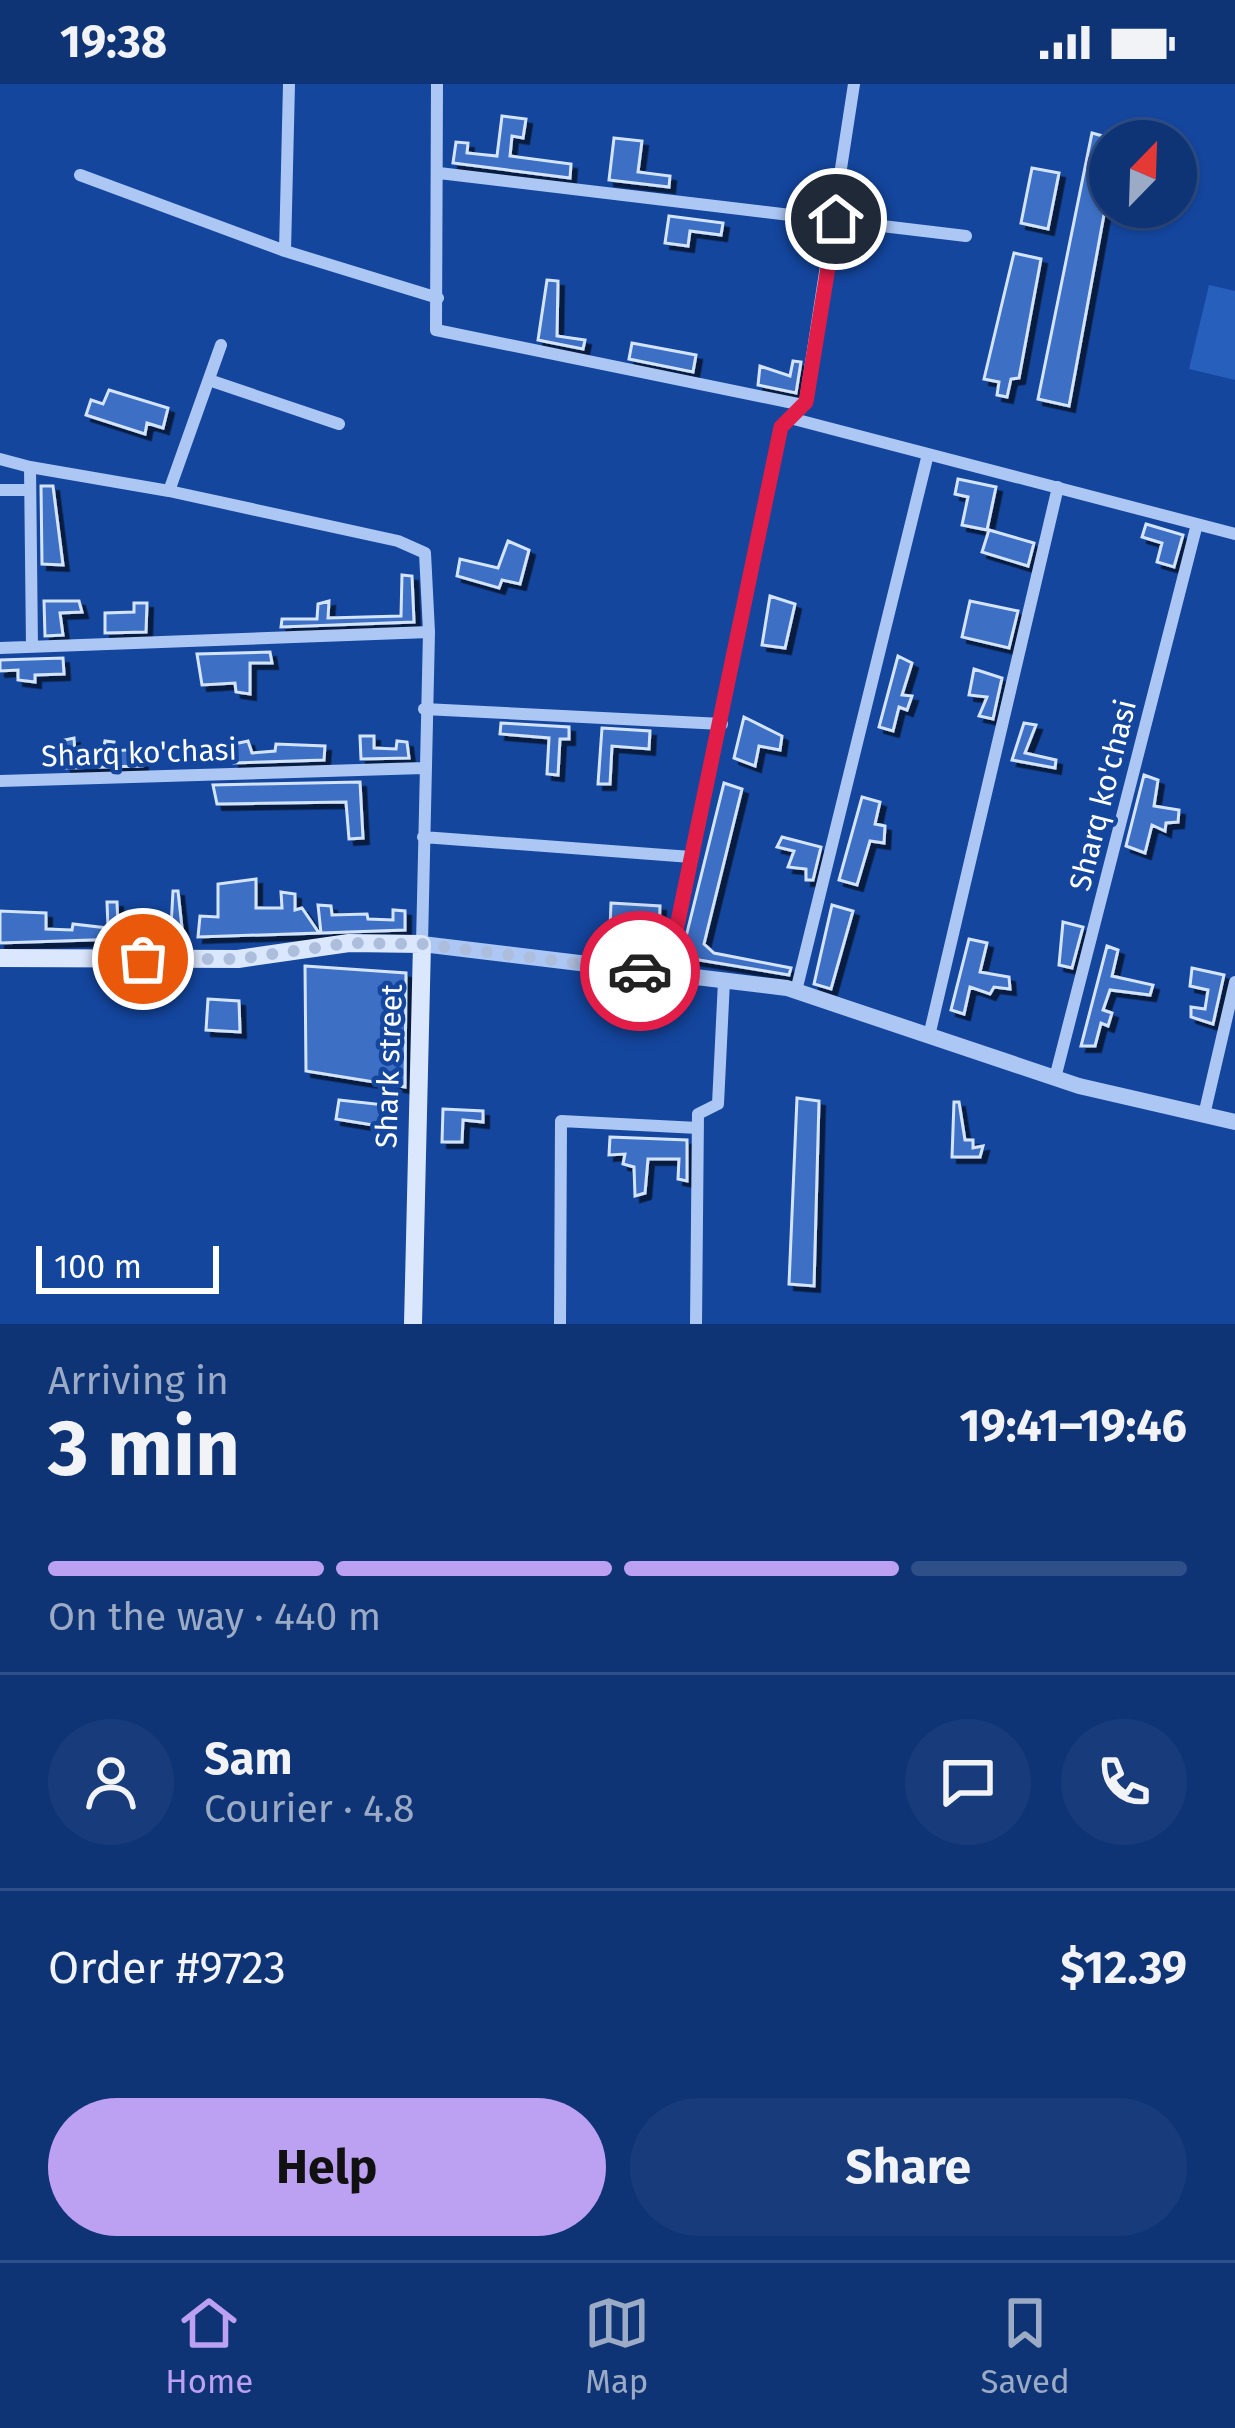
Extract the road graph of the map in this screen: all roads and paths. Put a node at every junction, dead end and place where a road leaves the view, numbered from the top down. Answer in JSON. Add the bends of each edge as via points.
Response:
{"nodes":[{"id":1,"x":289,"y":84,"type":"edge"},
{"id":2,"x":437,"y":84,"type":"edge"},
{"id":3,"x":854,"y":84,"type":"edge"},
{"id":4,"x":439,"y":173,"type":"junction"},
{"id":5,"x":80,"y":176,"type":"dead end"},
{"id":6,"x":836,"y":219,"type":"junction"},
{"id":7,"x":966,"y":236,"type":"dead end"},
{"id":8,"x":285,"y":251,"type":"junction"},
{"id":9,"x":438,"y":298,"type":"junction"},
{"id":10,"x":221,"y":345,"type":"dead end"},
{"id":11,"x":209,"y":380,"type":"junction"},
{"id":12,"x":803,"y":405,"type":"junction"},
{"id":13,"x":790,"y":418,"type":"junction"},
{"id":14,"x":339,"y":424,"type":"dead end"},
{"id":15,"x":928,"y":454,"type":"junction"},
{"id":16,"x":0,"y":459,"type":"edge"},
{"id":17,"x":30,"y":467,"type":"junction"},
{"id":18,"x":1058,"y":487,"type":"junction"},
{"id":19,"x":0,"y":490,"type":"edge"},
{"id":20,"x":30,"y":490,"type":"junction"},
{"id":21,"x":169,"y":491,"type":"junction"},
{"id":22,"x":1197,"y":524,"type":"junction"},
{"id":23,"x":1235,"y":534,"type":"edge"},
{"id":24,"x":429,"y":632,"type":"junction"},
{"id":25,"x":32,"y":647,"type":"junction"},
{"id":26,"x":0,"y":648,"type":"edge"},
{"id":27,"x":424,"y":709,"type":"junction"},
{"id":28,"x":722,"y":724,"type":"junction"},
{"id":29,"x":423,"y":768,"type":"junction"},
{"id":30,"x":0,"y":781,"type":"edge"},
{"id":31,"x":423,"y":837,"type":"junction"},
{"id":32,"x":691,"y":856,"type":"junction"},
{"id":33,"x":422,"y":944,"type":"junction"},
{"id":34,"x":0,"y":958,"type":"edge"},
{"id":35,"x":667,"y":974,"type":"junction"},
{"id":36,"x":724,"y":981,"type":"junction"},
{"id":37,"x":1235,"y":982,"type":"edge"},
{"id":38,"x":796,"y":991,"type":"junction"},
{"id":39,"x":929,"y":1036,"type":"junction"},
{"id":40,"x":1055,"y":1078,"type":"junction"},
{"id":41,"x":1204,"y":1114,"type":"junction"},
{"id":42,"x":1235,"y":1122,"type":"edge"},
{"id":43,"x":698,"y":1128,"type":"junction"},
{"id":44,"x":413,"y":1324,"type":"edge"},
{"id":45,"x":560,"y":1324,"type":"edge"},
{"id":46,"x":697,"y":1324,"type":"edge"}],
"edges":[{"from":1,"to":8,"type":"street"},
{"from":2,"to":4,"type":"street"},
{"from":3,"to":6,"type":"street"},
{"from":4,"to":6,"type":"street"},
{"from":4,"to":9,"type":"street"},
{"from":5,"to":8,"type":"street"},
{"from":6,"to":7,"type":"street"},
{"from":6,"to":12,"type":"street"},
{"from":8,"to":9,"type":"street"},
{"from":9,"to":12,"type":"street","via":[[436,330],[459,338]]},
{"from":10,"to":11,"type":"street"},
{"from":11,"to":14,"type":"street"},
{"from":11,"to":21,"type":"street"},
{"from":12,"to":13,"type":"street"},
{"from":13,"to":15,"type":"street"},
{"from":13,"to":28,"type":"street","via":[[781,427]]},
{"from":15,"to":18,"type":"street"},
{"from":15,"to":38,"type":"street"},
{"from":16,"to":17,"type":"street"},
{"from":17,"to":20,"type":"street"},
{"from":17,"to":21,"type":"street"},
{"from":18,"to":22,"type":"street"},
{"from":18,"to":39,"type":"street"},
{"from":19,"to":20,"type":"street"},
{"from":20,"to":25,"type":"street"},
{"from":21,"to":24,"type":"street","via":[[425,553]]},
{"from":22,"to":23,"type":"street"},
{"from":22,"to":40,"type":"street","name":"Sharq ko'chasi"},
{"from":24,"to":25,"type":"street"},
{"from":24,"to":27,"type":"street"},
{"from":25,"to":26,"type":"street"},
{"from":27,"to":28,"type":"street"},
{"from":27,"to":29,"type":"street"},
{"from":28,"to":32,"type":"street"},
{"from":29,"to":30,"type":"street","name":"Sharq ko'chasi"},
{"from":29,"to":31,"type":"street"},
{"from":31,"to":32,"type":"street"},
{"from":31,"to":33,"type":"street"},
{"from":32,"to":35,"type":"street"},
{"from":33,"to":34,"type":"main road","name":"Shark street","via":[[349,943],[238,959]]},
{"from":33,"to":35,"type":"street"},
{"from":33,"to":44,"type":"main road","name":"Shark street"},
{"from":35,"to":36,"type":"street"},
{"from":36,"to":38,"type":"street"},
{"from":36,"to":43,"type":"street","via":[[718,1105],[698,1114]]},
{"from":37,"to":41,"type":"street"},
{"from":38,"to":39,"type":"street"},
{"from":39,"to":40,"type":"street"},
{"from":40,"to":41,"type":"street"},
{"from":41,"to":42,"type":"street"},
{"from":43,"to":45,"type":"street","via":[[561,1121]]},
{"from":43,"to":46,"type":"street"}]}
